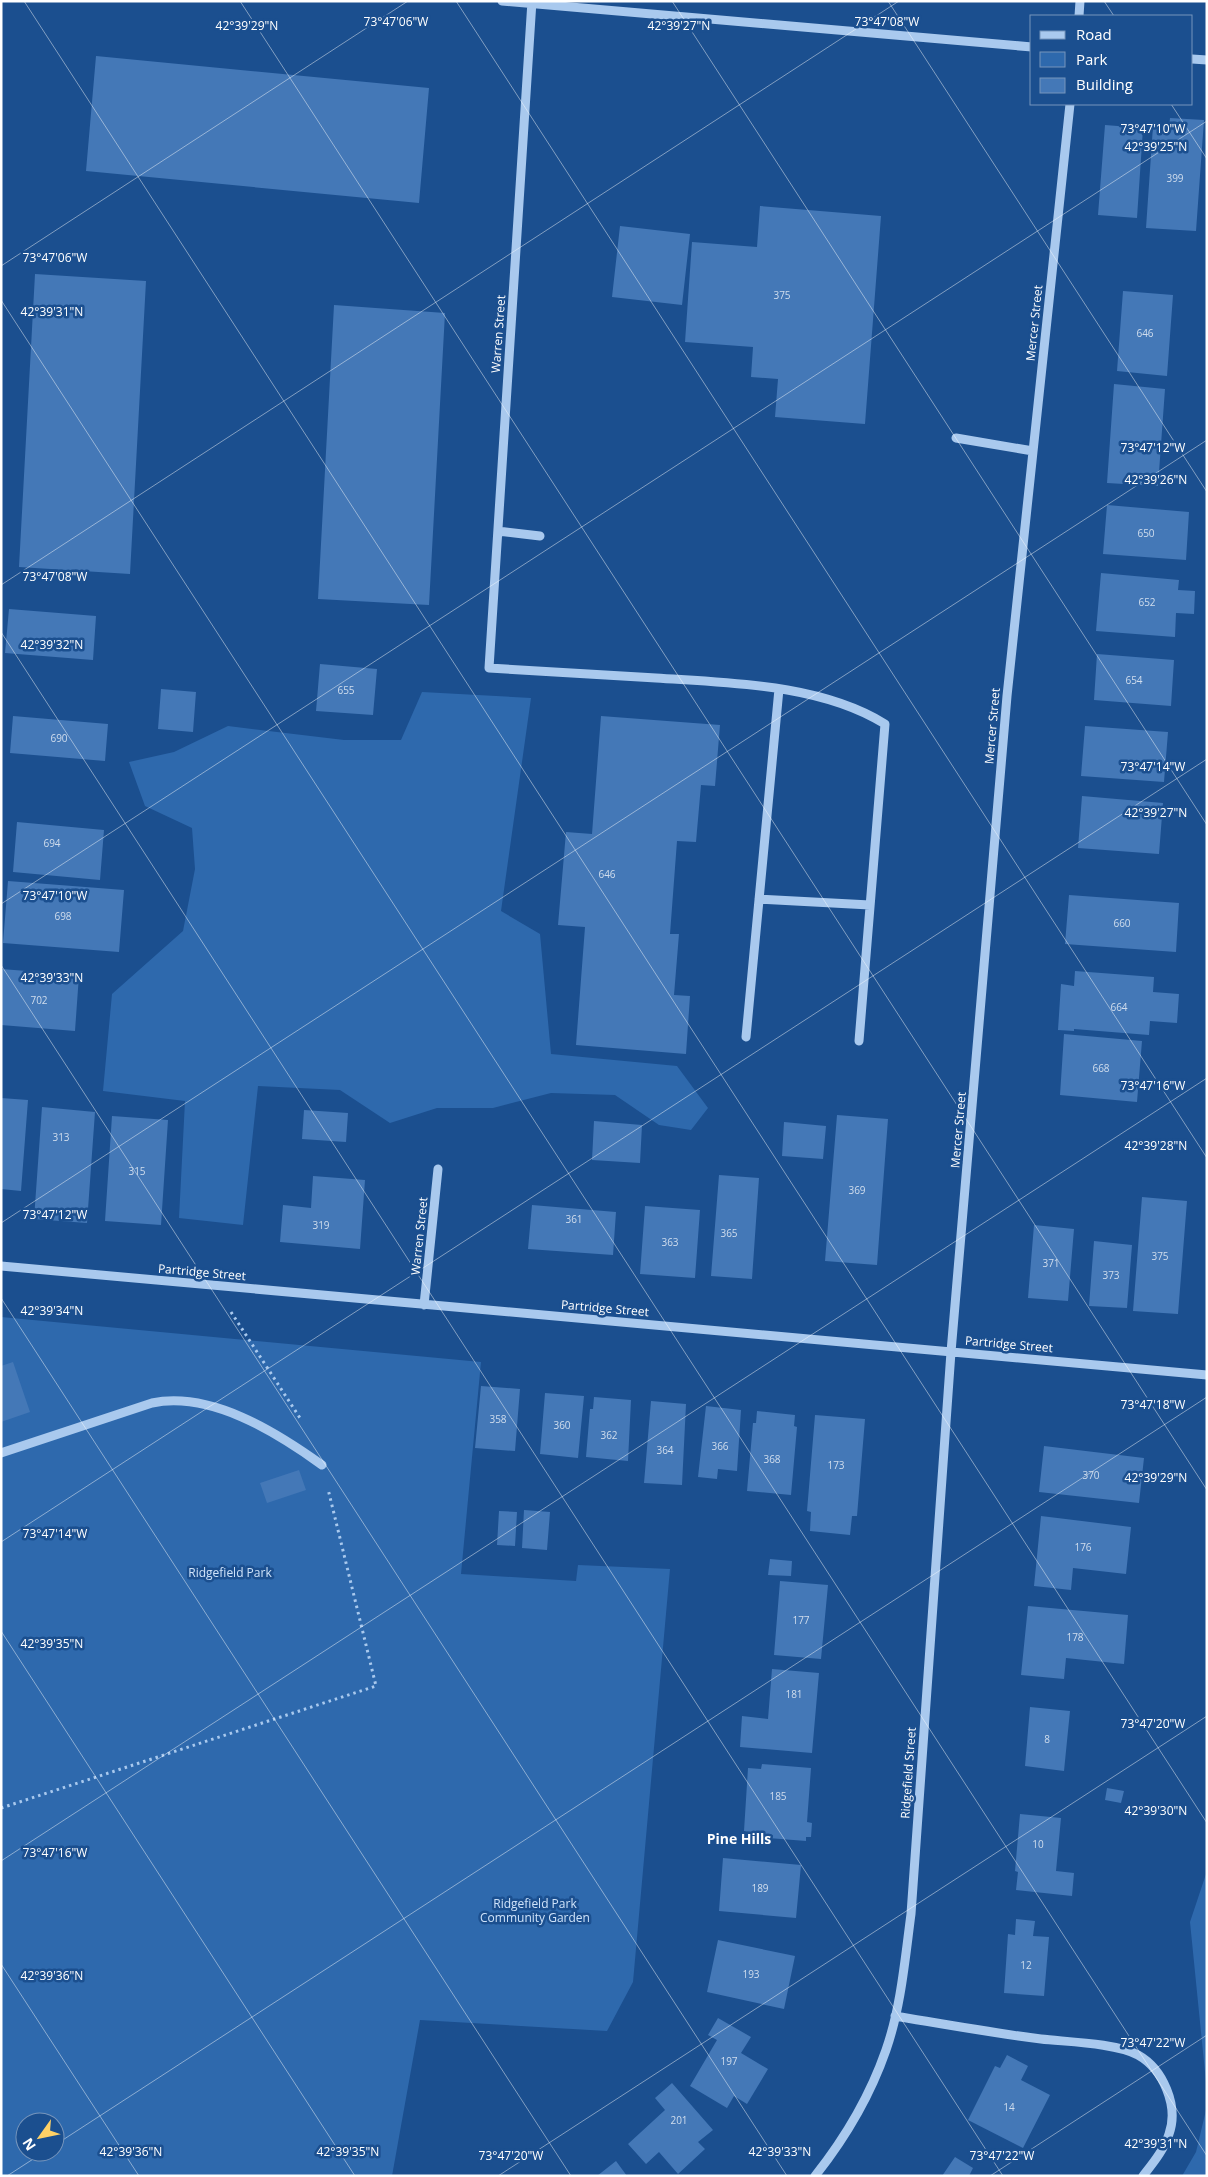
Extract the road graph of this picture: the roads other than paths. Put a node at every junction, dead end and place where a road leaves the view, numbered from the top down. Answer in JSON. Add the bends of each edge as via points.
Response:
{"nodes":[{"id":1,"x":502,"y":1,"type":"edge"},
{"id":2,"x":1080,"y":1,"type":"edge"},
{"id":3,"x":532,"y":3,"type":"edge"},
{"id":4,"x":1079,"y":15,"type":"edge"},
{"id":5,"x":1030,"y":47,"type":"edge"},
{"id":6,"x":1193,"y":59,"type":"edge"},
{"id":7,"x":1207,"y":60,"type":"edge"},
{"id":8,"x":1070,"y":105,"type":"edge"},
{"id":9,"x":956,"y":438,"type":"dead end"},
{"id":10,"x":1033,"y":451,"type":"junction"},
{"id":11,"x":498,"y":531,"type":"junction"},
{"id":12,"x":540,"y":536,"type":"dead end"},
{"id":13,"x":780,"y":689,"type":"junction"},
{"id":14,"x":759,"y":899,"type":"junction"},
{"id":15,"x":870,"y":905,"type":"junction"},
{"id":16,"x":746,"y":1037,"type":"dead end"},
{"id":17,"x":859,"y":1041,"type":"dead end"},
{"id":18,"x":438,"y":1169,"type":"dead end"},
{"id":19,"x":1,"y":1266,"type":"edge"},
{"id":20,"x":424,"y":1304,"type":"junction"},
{"id":21,"x":951,"y":1352,"type":"junction"},
{"id":22,"x":1207,"y":1375,"type":"edge"},
{"id":23,"x":1,"y":1453,"type":"edge"},
{"id":24,"x":322,"y":1464,"type":"road end"},
{"id":25,"x":895,"y":2016,"type":"junction"},
{"id":26,"x":815,"y":2176,"type":"edge"},
{"id":27,"x":1143,"y":2176,"type":"edge"}],
"edges":[{"from":1,"to":3,"type":"street"},
{"from":2,"to":4,"type":"street"},
{"from":3,"to":5,"type":"street"},
{"from":3,"to":11,"type":"street","name":"Warren Street"},
{"from":6,"to":7,"type":"street"},
{"from":8,"to":10,"type":"street","name":"Mercer Street"},
{"from":9,"to":10,"type":"street"},
{"from":10,"to":21,"type":"street","name":"Mercer Street","via":[[1007,696]]},
{"from":11,"to":12,"type":"street"},
{"from":11,"to":13,"type":"street","name":"Warren Street","via":[[489,668],[757,684]]},
{"from":13,"to":14,"type":"street"},
{"from":13,"to":15,"type":"street","via":[[864,711],[885,724]]},
{"from":14,"to":15,"type":"street"},
{"from":14,"to":16,"type":"street"},
{"from":15,"to":17,"type":"street"},
{"from":18,"to":20,"type":"street","name":"Warren Street"},
{"from":19,"to":20,"type":"street","name":"Partridge Street"},
{"from":20,"to":21,"type":"street","name":"Partridge Street"},
{"from":21,"to":22,"type":"street","name":"Partridge Street"},
{"from":21,"to":25,"type":"street","name":"Ridgefield Street","via":[[911,1914]]},
{"from":23,"to":24,"type":"street","via":[[173,1399],[220,1410],[266,1427]]},
{"from":25,"to":26,"type":"street","name":"Ridgefield Street","via":[[886,2048],[856,2118]]},
{"from":25,"to":27,"type":"street","via":[[1137,2054],[1151,2065],[1164,2084],[1172,2121],[1163,2149]]}]}
